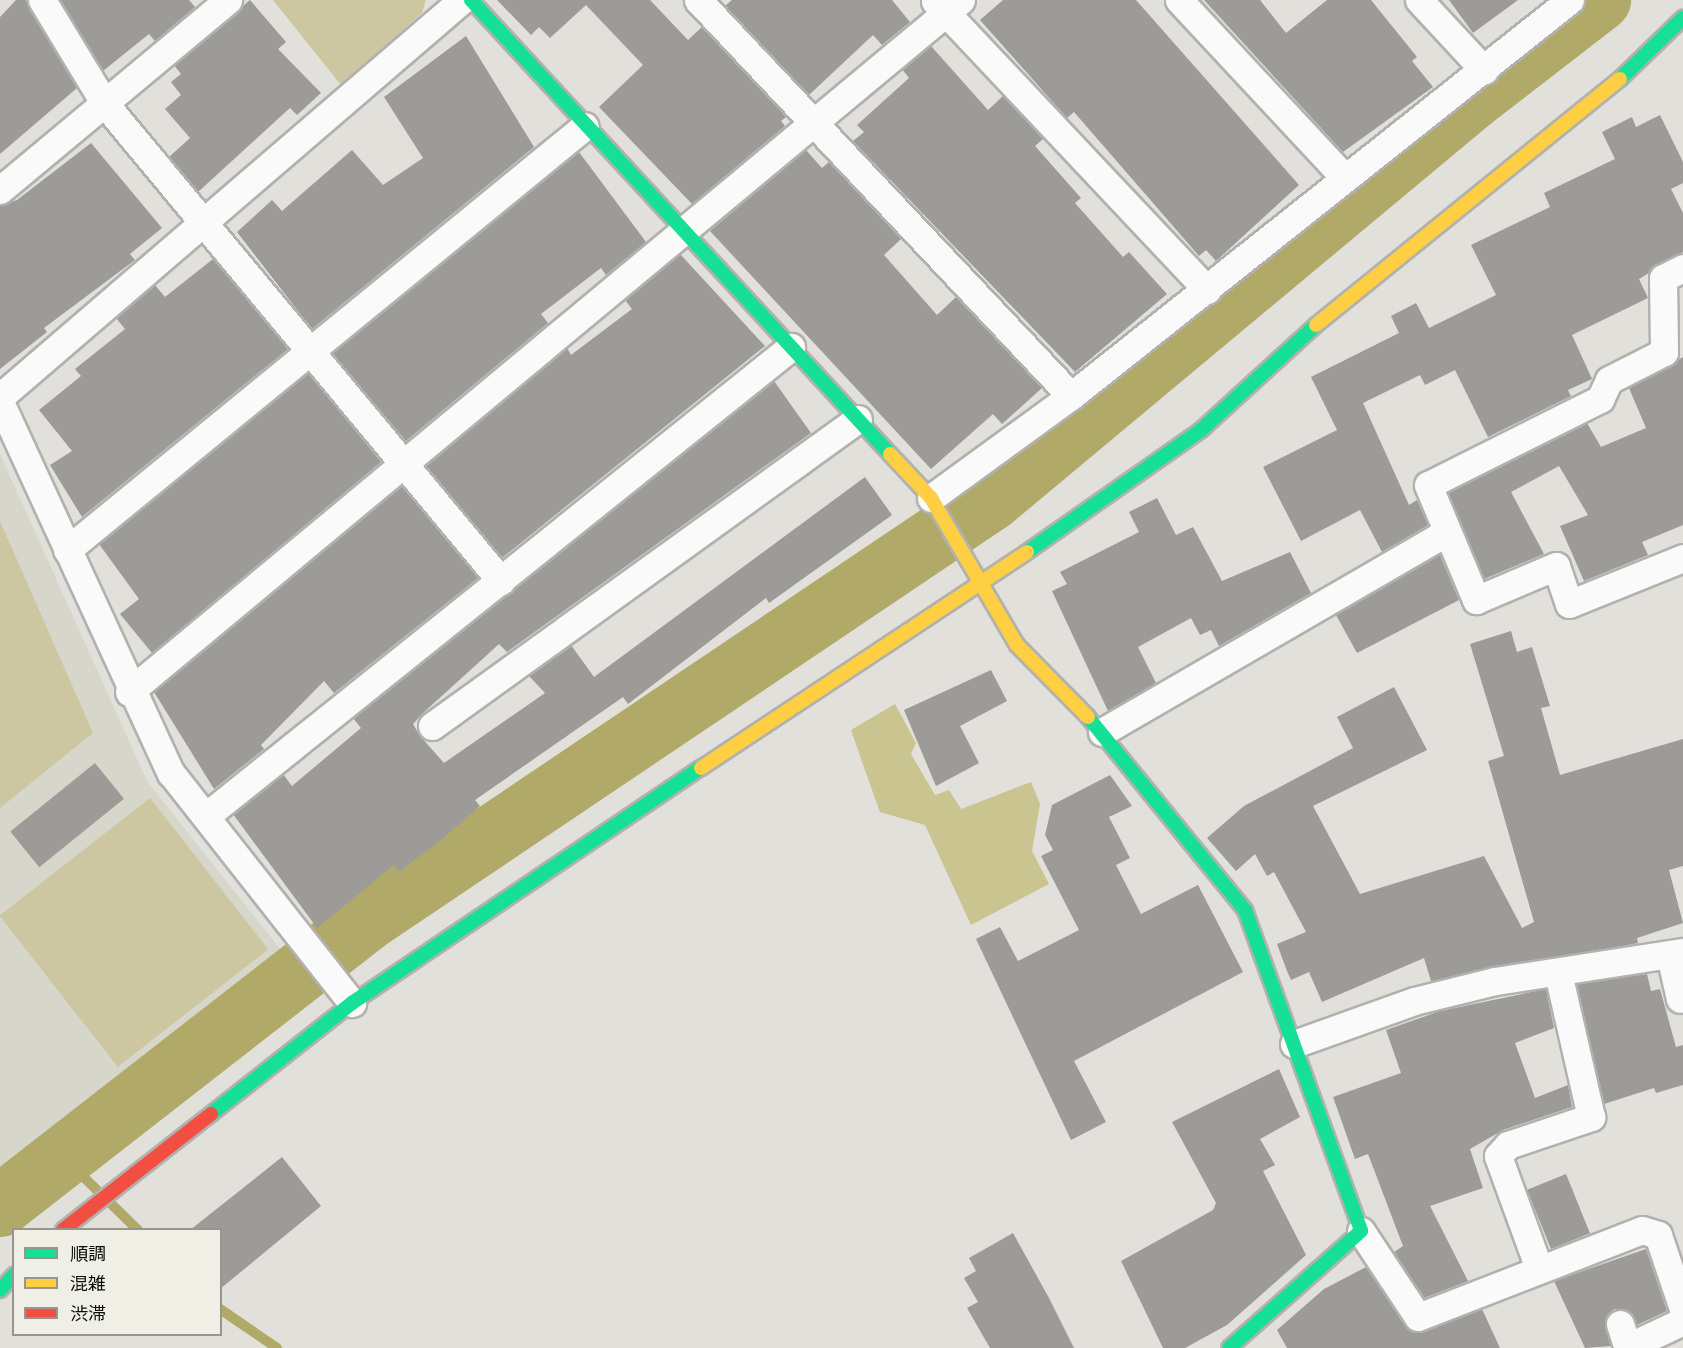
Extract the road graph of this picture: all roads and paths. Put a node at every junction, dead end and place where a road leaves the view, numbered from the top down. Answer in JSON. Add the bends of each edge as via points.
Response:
{"nodes":[{"id":1,"x":42,"y":0,"type":"edge"},
{"id":2,"x":228,"y":0,"type":"edge"},
{"id":3,"x":462,"y":0,"type":"edge"},
{"id":4,"x":471,"y":0,"type":"edge"},
{"id":5,"x":698,"y":0,"type":"edge"},
{"id":6,"x":1179,"y":0,"type":"edge"},
{"id":7,"x":1419,"y":0,"type":"edge"},
{"id":8,"x":1570,"y":0,"type":"edge"},
{"id":9,"x":947,"y":4,"type":"edge"},
{"id":10,"x":1683,"y":18,"type":"edge"},
{"id":11,"x":1484,"y":70,"type":"junction"},
{"id":12,"x":105,"y":104,"type":"junction"},
{"id":13,"x":813,"y":125,"type":"junction"},
{"id":14,"x":585,"y":126,"type":"junction"},
{"id":15,"x":1345,"y":178,"type":"junction"},
{"id":16,"x":0,"y":190,"type":"edge"},
{"id":17,"x":208,"y":222,"type":"junction"},
{"id":18,"x":683,"y":233,"type":"junction"},
{"id":19,"x":1683,"y":268,"type":"edge"},
{"id":20,"x":1207,"y":290,"type":"junction"},
{"id":21,"x":312,"y":347,"type":"junction"},
{"id":22,"x":791,"y":347,"type":"junction"},
{"id":23,"x":1071,"y":396,"type":"junction"},
{"id":24,"x":0,"y":397,"type":"edge"},
{"id":25,"x":0,"y":402,"type":"edge"},
{"id":26,"x":858,"y":419,"type":"junction"},
{"id":27,"x":406,"y":463,"type":"junction"},
{"id":28,"x":931,"y":498,"type":"junction"},
{"id":29,"x":1444,"y":534,"type":"junction"},
{"id":30,"x":67,"y":550,"type":"junction"},
{"id":31,"x":1683,"y":558,"type":"edge"},
{"id":32,"x":501,"y":580,"type":"junction"},
{"id":33,"x":978,"y":580,"type":"junction"},
{"id":34,"x":129,"y":692,"type":"junction"},
{"id":35,"x":432,"y":726,"type":"dead end"},
{"id":36,"x":1102,"y":732,"type":"junction"},
{"id":37,"x":206,"y":816,"type":"junction"},
{"id":38,"x":1677,"y":953,"type":"edge"},
{"id":39,"x":1558,"y":973,"type":"junction"},
{"id":40,"x":345,"y":992,"type":"junction"},
{"id":41,"x":1680,"y":999,"type":"dead end"},
{"id":42,"x":1294,"y":1044,"type":"junction"},
{"id":43,"x":65,"y":1228,"type":"edge"},
{"id":44,"x":1361,"y":1231,"type":"junction"},
{"id":45,"x":1538,"y":1266,"type":"junction"},
{"id":46,"x":12,"y":1277,"type":"edge"},
{"id":47,"x":0,"y":1290,"type":"edge"},
{"id":48,"x":1683,"y":1310,"type":"edge"},
{"id":49,"x":1683,"y":1321,"type":"edge"},
{"id":50,"x":1625,"y":1340,"type":"edge"},
{"id":51,"x":1228,"y":1348,"type":"edge"}],
"edges":[{"from":1,"to":12,"type":"street"},
{"from":2,"to":12,"type":"street"},
{"from":3,"to":17,"type":"street"},
{"from":4,"to":14,"type":"street"},
{"from":5,"to":13,"type":"street"},
{"from":6,"to":15,"type":"street"},
{"from":7,"to":11,"type":"street"},
{"from":8,"to":11,"type":"street"},
{"from":9,"to":13,"type":"street"},
{"from":9,"to":20,"type":"street"},
{"from":10,"to":33,"type":"street","via":[[1598,100],[1345,298],[1201,430],[1069,527]]},
{"from":11,"to":15,"type":"street"},
{"from":12,"to":16,"type":"street"},
{"from":12,"to":17,"type":"street"},
{"from":13,"to":18,"type":"street"},
{"from":13,"to":23,"type":"street"},
{"from":14,"to":18,"type":"street"},
{"from":14,"to":21,"type":"street"},
{"from":15,"to":20,"type":"street"},
{"from":17,"to":21,"type":"street"},
{"from":17,"to":24,"type":"street"},
{"from":18,"to":22,"type":"street"},
{"from":18,"to":27,"type":"street"},
{"from":19,"to":29,"type":"street","via":[[1663,278],[1664,352],[1609,380],[1600,399],[1428,485]]},
{"from":20,"to":23,"type":"street"},
{"from":21,"to":27,"type":"street"},
{"from":21,"to":30,"type":"street"},
{"from":22,"to":26,"type":"street"},
{"from":22,"to":32,"type":"street"},
{"from":23,"to":28,"type":"street"},
{"from":25,"to":30,"type":"street"},
{"from":26,"to":28,"type":"street"},
{"from":26,"to":35,"type":"street"},
{"from":27,"to":32,"type":"street"},
{"from":27,"to":34,"type":"street"},
{"from":28,"to":33,"type":"street"},
{"from":29,"to":31,"type":"street","via":[[1476,600],[1556,566],[1569,604]]},
{"from":29,"to":36,"type":"street"},
{"from":30,"to":34,"type":"street"},
{"from":32,"to":37,"type":"street"},
{"from":33,"to":36,"type":"street","via":[[1017,645]]},
{"from":33,"to":40,"type":"street"},
{"from":34,"to":37,"type":"street","via":[[171,773]]},
{"from":36,"to":42,"type":"street","via":[[1158,810],[1245,910]]},
{"from":37,"to":40,"type":"street"},
{"from":38,"to":39,"type":"street"},
{"from":38,"to":41,"type":"street"},
{"from":39,"to":42,"type":"street","via":[[1414,1001]]},
{"from":39,"to":45,"type":"street","via":[[1591,1117],[1508,1145],[1498,1156]]},
{"from":40,"to":43,"type":"street"},
{"from":42,"to":44,"type":"street"},
{"from":44,"to":45,"type":"street","via":[[1418,1317]]},
{"from":44,"to":51,"type":"street"},
{"from":45,"to":48,"type":"street","via":[[1642,1230],[1658,1235]]},
{"from":46,"to":47,"type":"street"},
{"from":49,"to":50,"type":"street"}]}
